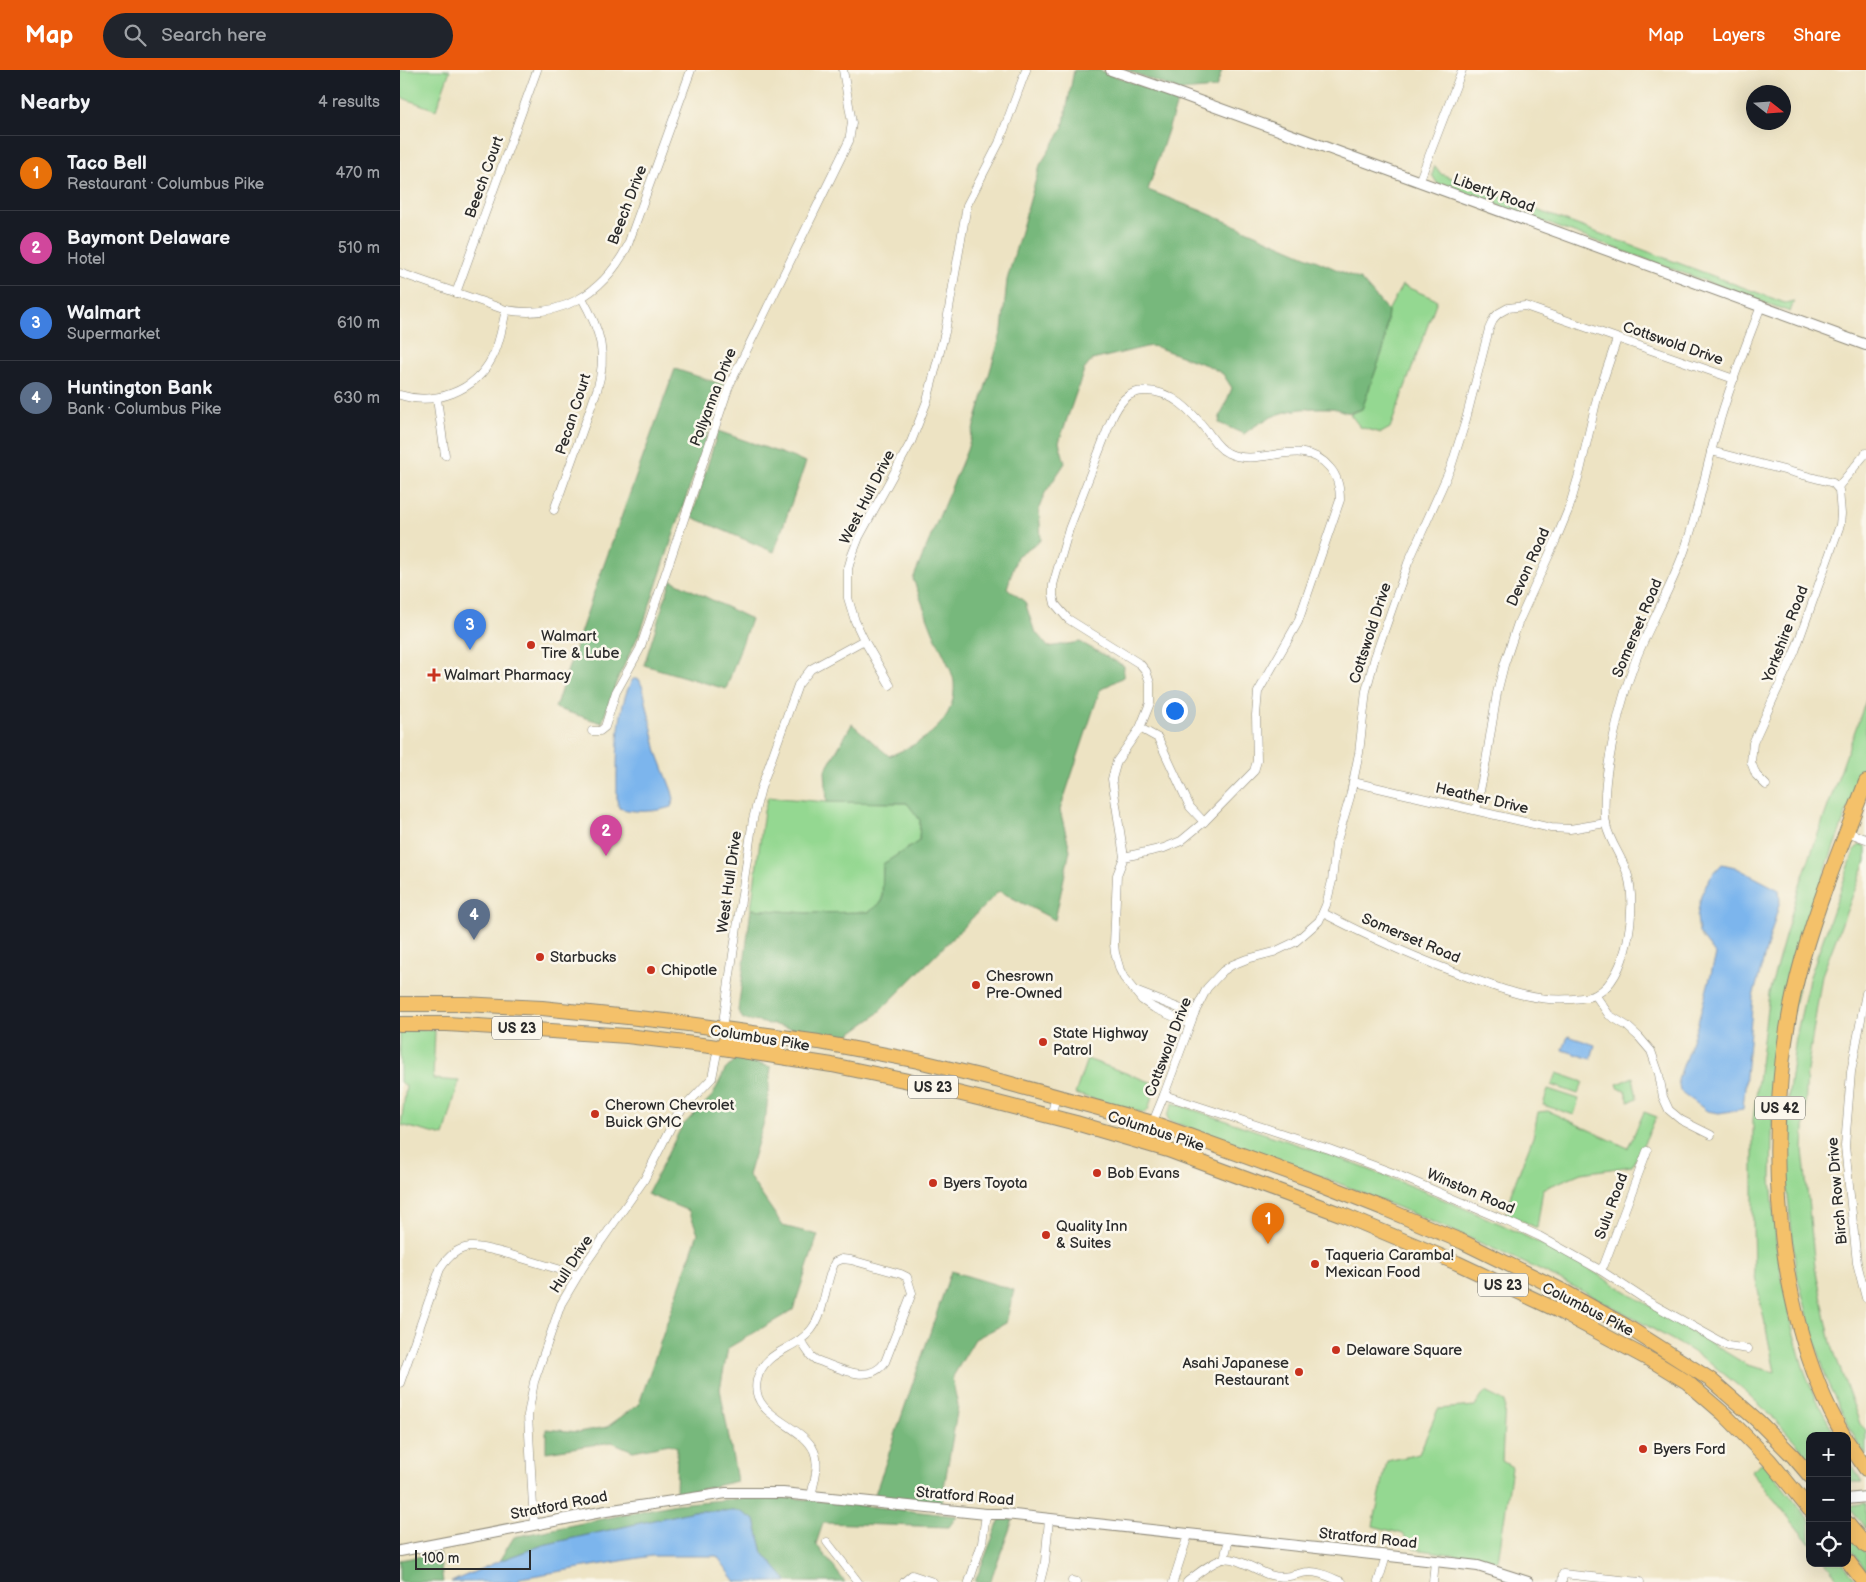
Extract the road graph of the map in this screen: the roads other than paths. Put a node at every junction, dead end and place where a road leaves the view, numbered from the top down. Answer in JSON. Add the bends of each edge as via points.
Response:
{"nodes":[{"id":1,"x":537,"y":70,"type":"edge"},
{"id":2,"x":691,"y":70,"type":"edge"},
{"id":3,"x":843,"y":70,"type":"edge"},
{"id":4,"x":1026,"y":70,"type":"edge"},
{"id":5,"x":1111,"y":70,"type":"edge"},
{"id":6,"x":1462,"y":70,"type":"edge"},
{"id":7,"x":1419,"y":182,"type":"junction"},
{"id":8,"x":400,"y":273,"type":"edge"},
{"id":9,"x":456,"y":293,"type":"junction"},
{"id":10,"x":582,"y":298,"type":"junction"},
{"id":11,"x":1760,"y":306,"type":"junction"},
{"id":12,"x":506,"y":310,"type":"junction"},
{"id":13,"x":1617,"y":339,"type":"junction"},
{"id":14,"x":1866,"y":345,"type":"edge"},
{"id":15,"x":1734,"y":378,"type":"junction"},
{"id":16,"x":400,"y":395,"type":"edge"},
{"id":17,"x":437,"y":399,"type":"junction"},
{"id":18,"x":1712,"y":451,"type":"junction"},
{"id":19,"x":1866,"y":453,"type":"edge"},
{"id":20,"x":445,"y":455,"type":"dead end"},
{"id":21,"x":1838,"y":487,"type":"junction"},
{"id":22,"x":554,"y":510,"type":"dead end"},
{"id":23,"x":864,"y":640,"type":"junction"},
{"id":24,"x":890,"y":685,"type":"dead end"},
{"id":25,"x":1140,"y":728,"type":"junction"},
{"id":26,"x":592,"y":731,"type":"dead end"},
{"id":27,"x":1353,"y":782,"type":"junction"},
{"id":28,"x":1866,"y":782,"type":"edge"},
{"id":29,"x":1766,"y":785,"type":"dead end"},
{"id":30,"x":1476,"y":810,"type":"junction"},
{"id":31,"x":1204,"y":822,"type":"junction"},
{"id":32,"x":1606,"y":823,"type":"junction"},
{"id":33,"x":1847,"y":832,"type":"junction"},
{"id":34,"x":1866,"y":839,"type":"edge"},
{"id":35,"x":1124,"y":857,"type":"junction"},
{"id":36,"x":1323,"y":913,"type":"junction"},
{"id":37,"x":1134,"y":990,"type":"junction"},
{"id":38,"x":1866,"y":993,"type":"edge"},
{"id":39,"x":1596,"y":996,"type":"junction"},
{"id":40,"x":400,"y":1004,"type":"edge"},
{"id":41,"x":1194,"y":1014,"type":"junction"},
{"id":42,"x":400,"y":1024,"type":"edge"},
{"id":43,"x":1190,"y":1024,"type":"junction"},
{"id":44,"x":722,"y":1029,"type":"junction"},
{"id":45,"x":609,"y":1034,"type":"junction"},
{"id":46,"x":819,"y":1042,"type":"junction"},
{"id":47,"x":718,"y":1048,"type":"junction"},
{"id":48,"x":1164,"y":1095,"type":"junction"},
{"id":49,"x":1056,"y":1096,"type":"junction"},
{"id":50,"x":1051,"y":1117,"type":"junction"},
{"id":51,"x":1153,"y":1123,"type":"junction"},
{"id":52,"x":1711,"y":1135,"type":"dead end"},
{"id":53,"x":1144,"y":1144,"type":"junction"},
{"id":54,"x":1647,"y":1151,"type":"dead end"},
{"id":55,"x":1600,"y":1270,"type":"junction"},
{"id":56,"x":578,"y":1275,"type":"junction"},
{"id":57,"x":1866,"y":1298,"type":"edge"},
{"id":58,"x":800,"y":1340,"type":"junction"},
{"id":59,"x":1748,"y":1349,"type":"dead end"},
{"id":60,"x":400,"y":1383,"type":"edge"},
{"id":61,"x":1842,"y":1432,"type":"edge"},
{"id":62,"x":1851,"y":1447,"type":"edge"},
{"id":63,"x":1866,"y":1469,"type":"edge"},
{"id":64,"x":1806,"y":1471,"type":"edge"},
{"id":65,"x":1788,"y":1483,"type":"junction"},
{"id":66,"x":1806,"y":1494,"type":"edge"},
{"id":67,"x":812,"y":1496,"type":"junction"},
{"id":68,"x":1866,"y":1496,"type":"edge"},
{"id":69,"x":1851,"y":1498,"type":"edge"},
{"id":70,"x":1806,"y":1505,"type":"edge"},
{"id":71,"x":986,"y":1514,"type":"junction"},
{"id":72,"x":1049,"y":1520,"type":"junction"},
{"id":73,"x":534,"y":1525,"type":"junction"},
{"id":74,"x":1851,"y":1528,"type":"edge"},
{"id":75,"x":1188,"y":1535,"type":"junction"},
{"id":76,"x":1229,"y":1539,"type":"junction"},
{"id":77,"x":827,"y":1542,"type":"dead end"},
{"id":78,"x":1866,"y":1546,"type":"edge"},
{"id":79,"x":400,"y":1551,"type":"edge"},
{"id":80,"x":1386,"y":1556,"type":"junction"},
{"id":81,"x":1224,"y":1559,"type":"junction"},
{"id":82,"x":1435,"y":1561,"type":"junction"},
{"id":83,"x":1851,"y":1565,"type":"edge"},
{"id":84,"x":858,"y":1582,"type":"edge"},
{"id":85,"x":904,"y":1582,"type":"edge"},
{"id":86,"x":934,"y":1582,"type":"edge"},
{"id":87,"x":969,"y":1582,"type":"edge"},
{"id":88,"x":1040,"y":1582,"type":"edge"},
{"id":89,"x":1072,"y":1582,"type":"edge"},
{"id":90,"x":1077,"y":1582,"type":"edge"},
{"id":91,"x":1173,"y":1582,"type":"edge"},
{"id":92,"x":1187,"y":1582,"type":"edge"},
{"id":93,"x":1342,"y":1582,"type":"edge"},
{"id":94,"x":1378,"y":1582,"type":"edge"},
{"id":95,"x":1433,"y":1582,"type":"edge"},
{"id":96,"x":1528,"y":1582,"type":"edge"},
{"id":97,"x":1562,"y":1582,"type":"edge"},
{"id":98,"x":1640,"y":1582,"type":"edge"},
{"id":99,"x":1864,"y":1582,"type":"edge"}],
"edges":[{"from":1,"to":9,"type":"street","name":"Beech Court"},
{"from":2,"to":10,"type":"street","name":"Beech Drive","via":[[627,247],[613,271]]},
{"from":3,"to":26,"type":"street","name":"Pollyanna Drive","via":[[852,123],[849,141],[734,373],[640,649],[616,692],[605,727]]},
{"from":4,"to":23,"type":"street","name":"West Hull Drive","via":[[999,143],[967,205],[944,332],[927,401],[911,442],[859,537],[848,569],[848,598]]},
{"from":5,"to":7,"type":"street","name":"Liberty Road"},
{"from":6,"to":7,"type":"street"},
{"from":7,"to":11,"type":"street","name":"Liberty Road"},
{"from":8,"to":9,"type":"street","name":"Beech Drive"},
{"from":9,"to":12,"type":"street","name":"Beech Drive"},
{"from":10,"to":12,"type":"street","name":"Beech Drive","via":[[557,309]]},
{"from":10,"to":22,"type":"street","name":"Pecan Court","via":[[598,330],[602,370]]},
{"from":11,"to":14,"type":"street","name":"Liberty Road"},
{"from":11,"to":15,"type":"street","name":"Somerset Road"},
{"from":12,"to":17,"type":"street","via":[[498,345],[487,367],[469,384]]},
{"from":13,"to":15,"type":"street","name":"Cottswold Drive"},
{"from":13,"to":27,"type":"street","name":"Cottswold Drive","via":[[1525,306],[1508,308],[1494,318],[1451,467],[1408,564],[1370,672]]},
{"from":13,"to":30,"type":"street","name":"Devon Road","via":[[1597,398],[1569,508],[1521,616],[1504,665]]},
{"from":15,"to":18,"type":"street","name":"Somerset Road"},
{"from":16,"to":17,"type":"street","via":[[418,400]]},
{"from":17,"to":20,"type":"street"},
{"from":18,"to":21,"type":"street","via":[[1826,480]]},
{"from":18,"to":32,"type":"street","name":"Somerset Road","via":[[1685,550],[1637,658],[1620,708],[1606,785]]},
{"from":19,"to":21,"type":"street"},
{"from":21,"to":29,"type":"street","name":"Yorkshire Road","via":[[1840,525],[1795,651],[1753,743],[1751,762],[1756,775]]},
{"from":23,"to":24,"type":"street"},
{"from":23,"to":44,"type":"street","name":"West Hull Drive","via":[[812,669],[798,685],[791,702],[752,819]]},
{"from":25,"to":31,"type":"street","via":[[1158,738],[1190,807]]},
{"from":25,"to":31,"type":"street","via":[[1151,696],[1146,671],[1068,619],[1055,604],[1053,585],[1069,529],[1112,418],[1120,402],[1142,390],[1173,398],[1183,405],[1228,453],[1246,457],[1300,452],[1315,455],[1326,463],[1338,480],[1340,500],[1302,611],[1258,692],[1256,766]]},
{"from":25,"to":35,"type":"street","via":[[1117,762],[1112,779]]},
{"from":27,"to":30,"type":"street","name":"Heather Drive"},
{"from":27,"to":36,"type":"street","name":"Cottswold Drive"},
{"from":28,"to":33,"type":"highway","number":"US 42"},
{"from":30,"to":32,"type":"street","name":"Heather Drive","via":[[1560,829]]},
{"from":31,"to":35,"type":"street","via":[[1172,844]]},
{"from":32,"to":39,"type":"street","name":"Somerset Road","via":[[1629,878],[1632,908],[1620,968]]},
{"from":33,"to":34,"type":"street"},
{"from":33,"to":61,"type":"highway","number":"US 42","via":[[1814,920],[1796,984],[1782,1064],[1778,1151],[1783,1233],[1798,1326],[1809,1362]]},
{"from":35,"to":37,"type":"street","via":[[1117,875],[1114,944],[1120,970]]},
{"from":36,"to":39,"type":"street","name":"Somerset Road","via":[[1405,954],[1520,995],[1551,1000]]},
{"from":36,"to":41,"type":"street","name":"Cottswold Drive","via":[[1319,921],[1295,942],[1223,971],[1207,988]]},
{"from":37,"to":41,"type":"street"},
{"from":37,"to":43,"type":"street","via":[[1147,1004]]},
{"from":38,"to":57,"type":"street","name":"Birch Row Drive","via":[[1851,1072],[1845,1146],[1857,1263]]},
{"from":39,"to":52,"type":"street","via":[[1609,1015],[1639,1036],[1651,1051],[1669,1110]]},
{"from":40,"to":44,"type":"highway","name":"Columbus Pike","number":"US 23","via":[[536,1008]]},
{"from":41,"to":43,"type":"street","name":"Cottswold Drive"},
{"from":42,"to":45,"type":"highway","name":"Columbus Pike","number":"US 23"},
{"from":43,"to":48,"type":"street","name":"Cottswold Drive"},
{"from":44,"to":45,"type":"highway","via":[[706,1036],[620,1029]]},
{"from":44,"to":46,"type":"highway","name":"Columbus Pike","number":"US 23"},
{"from":45,"to":47,"type":"highway","name":"Columbus Pike","number":"US 23"},
{"from":46,"to":47,"type":"highway","via":[[806,1048],[734,1041]]},
{"from":46,"to":49,"type":"highway","name":"Columbus Pike","number":"US 23","via":[[918,1061]]},
{"from":47,"to":50,"type":"highway","name":"Columbus Pike","number":"US 23","via":[[832,1065]]},
{"from":47,"to":56,"type":"street","name":"Hull Drive","via":[[712,1078],[677,1115],[644,1180]]},
{"from":48,"to":51,"type":"street","name":"Cottswold Drive"},
{"from":48,"to":55,"type":"street","name":"Winston Road","via":[[1393,1173],[1538,1236]]},
{"from":49,"to":50,"type":"street"},
{"from":49,"to":51,"type":"highway","name":"Columbus Pike","number":"US 23"},
{"from":50,"to":53,"type":"highway","name":"Columbus Pike","number":"US 23"},
{"from":51,"to":53,"type":"street","name":"Cottswold Drive"},
{"from":51,"to":64,"type":"highway","name":"Columbus Pike","number":"US 23","via":[[1383,1208],[1463,1242],[1565,1292],[1711,1380],[1758,1421]]},
{"from":53,"to":65,"type":"highway","name":"Columbus Pike","number":"US 23","via":[[1352,1219],[1457,1264],[1597,1331],[1687,1382],[1724,1414]]},
{"from":54,"to":55,"type":"street","name":"Sulu Road"},
{"from":55,"to":59,"type":"street","name":"Winston Road","via":[[1728,1346]]},
{"from":56,"to":60,"type":"street","via":[[480,1248],[470,1247],[454,1253],[437,1276]]},
{"from":56,"to":73,"type":"street","name":"Hull Drive","via":[[561,1304],[530,1398],[528,1426]]},
{"from":58,"to":58,"type":"street","via":[[816,1323],[835,1262],[851,1260],[907,1277],[912,1293],[880,1369],[863,1375],[816,1360]]},
{"from":58,"to":67,"type":"street","via":[[765,1363],[757,1390],[769,1413],[802,1436],[815,1451]]},
{"from":62,"to":63,"type":"highway"},
{"from":65,"to":66,"type":"highway"},
{"from":65,"to":70,"type":"highway","name":"Columbus Pike","number":"US 23"},
{"from":67,"to":71,"type":"street","name":"Stratford Road"},
{"from":67,"to":73,"type":"street","name":"Stratford Road","via":[[746,1492],[697,1496]]},
{"from":68,"to":69,"type":"street"},
{"from":71,"to":72,"type":"street","name":"Stratford Road"},
{"from":71,"to":87,"type":"street","via":[[982,1543]]},
{"from":72,"to":75,"type":"street","name":"Stratford Road"},
{"from":72,"to":88,"type":"street"},
{"from":73,"to":79,"type":"street","name":"Stratford Road"},
{"from":74,"to":78,"type":"highway"},
{"from":75,"to":76,"type":"street","name":"Stratford Road"},
{"from":75,"to":91,"type":"street"},
{"from":76,"to":80,"type":"street","name":"Stratford Road"},
{"from":76,"to":81,"type":"street"},
{"from":77,"to":84,"type":"street"},
{"from":80,"to":82,"type":"street","name":"Stratford Road"},
{"from":80,"to":94,"type":"street"},
{"from":81,"to":92,"type":"street"},
{"from":81,"to":93,"type":"street","via":[[1236,1560],[1279,1577],[1310,1572]]},
{"from":82,"to":95,"type":"street"},
{"from":82,"to":96,"type":"street","name":"Stratford Road","via":[[1478,1566]]},
{"from":83,"to":99,"type":"highway"},
{"from":85,"to":86,"type":"street","via":[[912,1575]]},
{"from":89,"to":90,"type":"street"},
{"from":97,"to":98,"type":"street","via":[[1563,1574]]}]}
